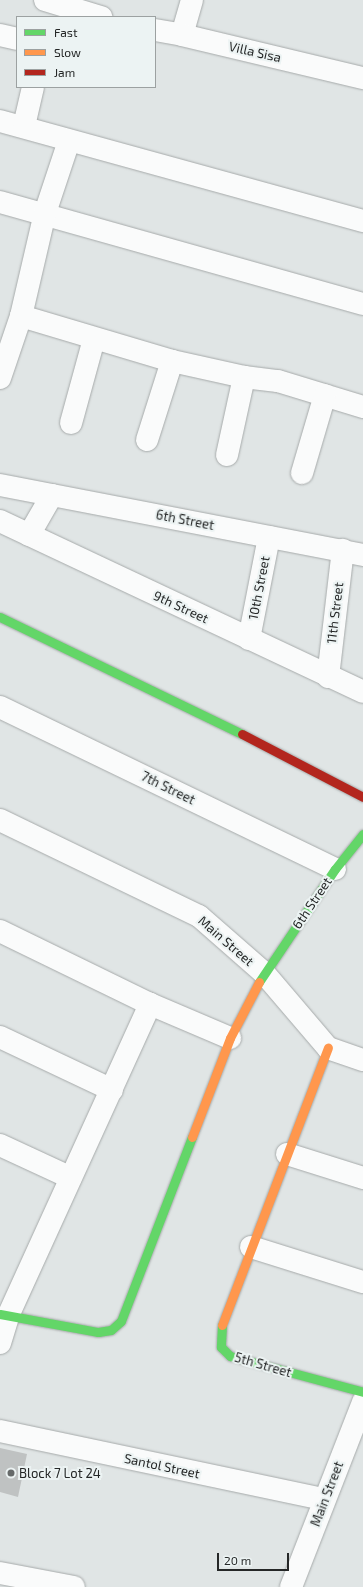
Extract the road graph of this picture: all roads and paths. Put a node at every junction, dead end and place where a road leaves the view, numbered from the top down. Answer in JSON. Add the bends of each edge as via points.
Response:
{"nodes":[{"id":1,"x":45,"y":0,"type":"edge"},
{"id":2,"x":192,"y":0,"type":"edge"},
{"id":3,"x":98,"y":16,"type":"edge"},
{"id":4,"x":156,"y":30,"type":"edge"},
{"id":5,"x":0,"y":35,"type":"edge"},
{"id":6,"x":182,"y":35,"type":"junction"},
{"id":7,"x":16,"y":39,"type":"edge"},
{"id":8,"x":363,"y":78,"type":"edge"},
{"id":9,"x":33,"y":88,"type":"edge"},
{"id":10,"x":0,"y":121,"type":"edge"},
{"id":11,"x":24,"y":126,"type":"junction"},
{"id":12,"x":69,"y":141,"type":"junction"},
{"id":13,"x":0,"y":202,"type":"edge"},
{"id":14,"x":44,"y":213,"type":"junction"},
{"id":15,"x":363,"y":221,"type":"edge"},
{"id":16,"x":363,"y":304,"type":"edge"},
{"id":17,"x":21,"y":316,"type":"junction"},
{"id":18,"x":94,"y":339,"type":"junction"},
{"id":19,"x":172,"y":362,"type":"junction"},
{"id":20,"x":244,"y":377,"type":"junction"},
{"id":21,"x":0,"y":378,"type":"edge"},
{"id":22,"x":325,"y":395,"type":"junction"},
{"id":23,"x":363,"y":407,"type":"edge"},
{"id":24,"x":71,"y":423,"type":"dead end"},
{"id":25,"x":147,"y":440,"type":"dead end"},
{"id":26,"x":227,"y":455,"type":"dead end"},
{"id":27,"x":302,"y":473,"type":"dead end"},
{"id":28,"x":0,"y":485,"type":"edge"},
{"id":29,"x":52,"y":495,"type":"junction"},
{"id":30,"x":0,"y":521,"type":"edge"},
{"id":31,"x":29,"y":535,"type":"junction"},
{"id":32,"x":269,"y":536,"type":"junction"},
{"id":33,"x":353,"y":552,"type":"edge"},
{"id":34,"x":0,"y":617,"type":"edge"},
{"id":35,"x":249,"y":639,"type":"junction"},
{"id":36,"x":328,"y":677,"type":"junction"},
{"id":37,"x":363,"y":692,"type":"edge"},
{"id":38,"x":0,"y":707,"type":"edge"},
{"id":39,"x":363,"y":797,"type":"edge"},
{"id":40,"x":0,"y":820,"type":"edge"},
{"id":41,"x":363,"y":834,"type":"edge"},
{"id":42,"x":335,"y":869,"type":"junction"},
{"id":43,"x":0,"y":931,"type":"edge"},
{"id":44,"x":264,"y":973,"type":"junction"},
{"id":45,"x":150,"y":1004,"type":"junction"},
{"id":46,"x":0,"y":1037,"type":"edge"},
{"id":47,"x":230,"y":1038,"type":"junction"},
{"id":48,"x":328,"y":1048,"type":"junction"},
{"id":49,"x":363,"y":1060,"type":"edge"},
{"id":50,"x":112,"y":1090,"type":"junction"},
{"id":51,"x":0,"y":1145,"type":"edge"},
{"id":52,"x":286,"y":1154,"type":"junction"},
{"id":53,"x":71,"y":1178,"type":"junction"},
{"id":54,"x":363,"y":1178,"type":"edge"},
{"id":55,"x":250,"y":1247,"type":"junction"},
{"id":56,"x":363,"y":1282,"type":"edge"},
{"id":57,"x":4,"y":1315,"type":"edge"},
{"id":58,"x":0,"y":1343,"type":"edge"},
{"id":59,"x":363,"y":1392,"type":"edge"},
{"id":60,"x":363,"y":1402,"type":"edge"},
{"id":61,"x":0,"y":1431,"type":"edge"},
{"id":62,"x":324,"y":1499,"type":"junction"},
{"id":63,"x":0,"y":1573,"type":"edge"},
{"id":64,"x":74,"y":1587,"type":"edge"},
{"id":65,"x":291,"y":1587,"type":"edge"}],
"edges":[{"from":1,"to":3,"type":"street"},
{"from":2,"to":6,"type":"street"},
{"from":4,"to":6,"type":"street","name":"Villa Sisa"},
{"from":5,"to":7,"type":"street"},
{"from":6,"to":8,"type":"street","name":"Villa Sisa"},
{"from":9,"to":11,"type":"street"},
{"from":10,"to":11,"type":"street"},
{"from":11,"to":12,"type":"street"},
{"from":12,"to":14,"type":"street"},
{"from":12,"to":15,"type":"street"},
{"from":13,"to":14,"type":"street"},
{"from":14,"to":16,"type":"street"},
{"from":14,"to":17,"type":"street"},
{"from":17,"to":18,"type":"street"},
{"from":17,"to":21,"type":"street"},
{"from":18,"to":19,"type":"street"},
{"from":18,"to":24,"type":"street"},
{"from":19,"to":20,"type":"street"},
{"from":19,"to":25,"type":"street"},
{"from":20,"to":22,"type":"street","via":[[278,381]]},
{"from":20,"to":26,"type":"street"},
{"from":22,"to":23,"type":"street"},
{"from":22,"to":27,"type":"street"},
{"from":28,"to":29,"type":"street","name":"6th Street"},
{"from":29,"to":31,"type":"street"},
{"from":29,"to":32,"type":"street","name":"6th Street"},
{"from":30,"to":31,"type":"street","name":"9th Street"},
{"from":31,"to":35,"type":"street","name":"9th Street"},
{"from":32,"to":33,"type":"street","name":"6th Street"},
{"from":32,"to":35,"type":"street","name":"10th Street"},
{"from":33,"to":36,"type":"street","name":"11th Street"},
{"from":34,"to":39,"type":"street","via":[[178,701]]},
{"from":35,"to":36,"type":"street","name":"9th Street"},
{"from":36,"to":37,"type":"street","name":"9th Street"},
{"from":38,"to":42,"type":"street","name":"7th Street"},
{"from":40,"to":44,"type":"street","name":"Main Street","via":[[199,916]]},
{"from":41,"to":42,"type":"street","name":"6th Street"},
{"from":42,"to":44,"type":"street","name":"6th Street"},
{"from":43,"to":45,"type":"street"},
{"from":44,"to":47,"type":"street","name":"6th Street"},
{"from":44,"to":48,"type":"street","name":"Main Street"},
{"from":45,"to":47,"type":"street"},
{"from":45,"to":50,"type":"street"},
{"from":46,"to":50,"type":"street"},
{"from":47,"to":57,"type":"street","name":"6th Street","via":[[121,1321],[111,1330],[98,1332]]},
{"from":48,"to":49,"type":"street"},
{"from":48,"to":52,"type":"street","name":"5th Street"},
{"from":50,"to":53,"type":"street"},
{"from":51,"to":53,"type":"street"},
{"from":52,"to":54,"type":"street"},
{"from":52,"to":55,"type":"street","name":"5th Street"},
{"from":53,"to":57,"type":"street"},
{"from":55,"to":56,"type":"street"},
{"from":55,"to":59,"type":"street","name":"5th Street","via":[[220,1329],[221,1347],[230,1356]]},
{"from":57,"to":58,"type":"street"},
{"from":60,"to":62,"type":"street","name":"Main Street"},
{"from":61,"to":62,"type":"street","name":"Santol Street"},
{"from":62,"to":65,"type":"street","name":"Main Street"},
{"from":63,"to":64,"type":"street"}]}
